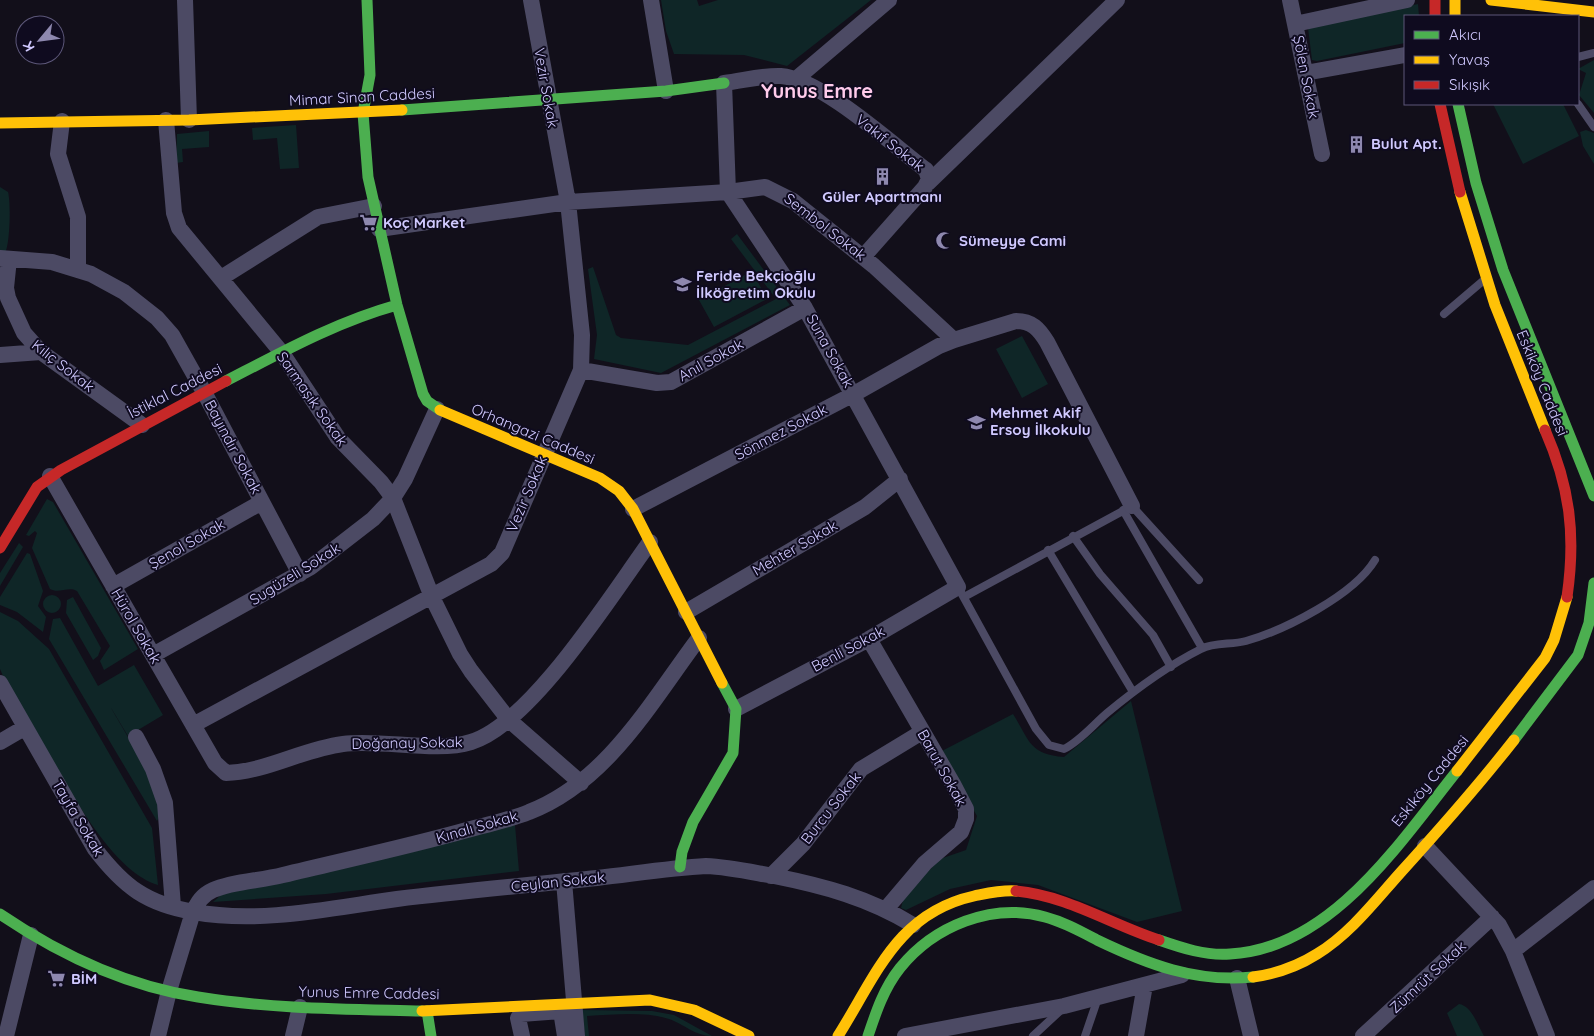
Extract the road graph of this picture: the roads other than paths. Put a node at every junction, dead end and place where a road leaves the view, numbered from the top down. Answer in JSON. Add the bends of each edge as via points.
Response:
{"nodes":[{"id":1,"x":185,"y":0,"type":"edge"},
{"id":2,"x":367,"y":0,"type":"edge"},
{"id":3,"x":531,"y":0,"type":"edge"},
{"id":4,"x":651,"y":0,"type":"edge"},
{"id":5,"x":889,"y":0,"type":"edge"},
{"id":6,"x":1118,"y":0,"type":"edge"},
{"id":7,"x":1290,"y":0,"type":"edge"},
{"id":8,"x":1403,"y":0,"type":"edge"},
{"id":9,"x":1435,"y":0,"type":"edge"},
{"id":10,"x":1455,"y":0,"type":"edge"},
{"id":11,"x":1499,"y":0,"type":"edge"},
{"id":12,"x":1564,"y":5,"type":"edge"},
{"id":13,"x":1539,"y":11,"type":"edge"},
{"id":14,"x":1594,"y":12,"type":"edge"},
{"id":15,"x":1435,"y":15,"type":"edge"},
{"id":16,"x":1455,"y":15,"type":"edge"},
{"id":17,"x":1295,"y":24,"type":"junction"},
{"id":18,"x":1594,"y":53,"type":"edge"},
{"id":19,"x":1404,"y":55,"type":"edge"},
{"id":20,"x":1579,"y":57,"type":"edge"},
{"id":21,"x":1305,"y":73,"type":"junction"},
{"id":22,"x":796,"y":79,"type":"junction"},
{"id":23,"x":724,"y":83,"type":"junction"},
{"id":24,"x":666,"y":91,"type":"junction"},
{"id":25,"x":548,"y":100,"type":"junction"},
{"id":26,"x":1440,"y":105,"type":"edge"},
{"id":27,"x":1458,"y":105,"type":"edge"},
{"id":28,"x":1579,"y":105,"type":"edge"},
{"id":29,"x":363,"y":113,"type":"junction"},
{"id":30,"x":166,"y":120,"type":"junction"},
{"id":31,"x":189,"y":120,"type":"junction"},
{"id":32,"x":62,"y":121,"type":"junction"},
{"id":33,"x":0,"y":123,"type":"edge"},
{"id":34,"x":1594,"y":127,"type":"edge"},
{"id":35,"x":1322,"y":154,"type":"dead end"},
{"id":36,"x":928,"y":183,"type":"junction"},
{"id":37,"x":728,"y":192,"type":"junction"},
{"id":38,"x":568,"y":202,"type":"junction"},
{"id":39,"x":374,"y":206,"type":"junction"},
{"id":40,"x":379,"y":229,"type":"junction"},
{"id":41,"x":863,"y":257,"type":"junction"},
{"id":42,"x":4,"y":259,"type":"edge"},
{"id":43,"x":78,"y":269,"type":"junction"},
{"id":44,"x":220,"y":278,"type":"junction"},
{"id":45,"x":1486,"y":278,"type":"junction"},
{"id":46,"x":397,"y":305,"type":"junction"},
{"id":47,"x":805,"y":308,"type":"junction"},
{"id":48,"x":1444,"y":314,"type":"dead end"},
{"id":49,"x":954,"y":340,"type":"junction"},
{"id":50,"x":41,"y":352,"type":"junction"},
{"id":51,"x":282,"y":353,"type":"junction"},
{"id":52,"x":0,"y":355,"type":"edge"},
{"id":53,"x":581,"y":370,"type":"junction"},
{"id":54,"x":204,"y":392,"type":"junction"},
{"id":55,"x":854,"y":394,"type":"junction"},
{"id":56,"x":437,"y":409,"type":"junction"},
{"id":57,"x":142,"y":425,"type":"junction"},
{"id":58,"x":543,"y":455,"type":"junction"},
{"id":59,"x":50,"y":476,"type":"junction"},
{"id":60,"x":900,"y":479,"type":"junction"},
{"id":61,"x":1594,"y":496,"type":"edge"},
{"id":62,"x":393,"y":498,"type":"junction"},
{"id":63,"x":262,"y":502,"type":"junction"},
{"id":64,"x":1128,"y":508,"type":"junction"},
{"id":65,"x":633,"y":510,"type":"junction"},
{"id":66,"x":1073,"y":536,"type":"junction"},
{"id":67,"x":1,"y":541,"type":"edge"},
{"id":68,"x":650,"y":542,"type":"junction"},
{"id":69,"x":1048,"y":550,"type":"junction"},
{"id":70,"x":1376,"y":560,"type":"dead end"},
{"id":71,"x":300,"y":574,"type":"junction"},
{"id":72,"x":1199,"y":580,"type":"dead end"},
{"id":73,"x":1594,"y":583,"type":"edge"},
{"id":74,"x":113,"y":586,"type":"junction"},
{"id":75,"x":961,"y":592,"type":"junction"},
{"id":76,"x":432,"y":597,"type":"junction"},
{"id":77,"x":686,"y":612,"type":"junction"},
{"id":78,"x":699,"y":638,"type":"junction"},
{"id":79,"x":869,"y":639,"type":"junction"},
{"id":80,"x":1202,"y":648,"type":"junction"},
{"id":81,"x":153,"y":655,"type":"junction"},
{"id":82,"x":1171,"y":667,"type":"junction"},
{"id":83,"x":0,"y":683,"type":"edge"},
{"id":84,"x":1133,"y":692,"type":"junction"},
{"id":85,"x":736,"y":709,"type":"junction"},
{"id":86,"x":509,"y":720,"type":"junction"},
{"id":87,"x":193,"y":725,"type":"junction"},
{"id":88,"x":24,"y":728,"type":"junction"},
{"id":89,"x":922,"y":732,"type":"junction"},
{"id":90,"x":136,"y":737,"type":"dead end"},
{"id":91,"x":0,"y":742,"type":"edge"},
{"id":92,"x":226,"y":773,"type":"joint"},
{"id":93,"x":581,"y":783,"type":"junction"},
{"id":94,"x":1424,"y":846,"type":"junction"},
{"id":95,"x":680,"y":867,"type":"junction"},
{"id":96,"x":771,"y":876,"type":"junction"},
{"id":97,"x":564,"y":881,"type":"junction"},
{"id":98,"x":1594,"y":888,"type":"edge"},
{"id":99,"x":173,"y":906,"type":"junction"},
{"id":100,"x":886,"y":909,"type":"junction"},
{"id":101,"x":193,"y":912,"type":"junction"},
{"id":102,"x":0,"y":914,"type":"edge"},
{"id":103,"x":1492,"y":917,"type":"junction"},
{"id":104,"x":913,"y":925,"type":"junction"},
{"id":105,"x":30,"y":934,"type":"junction"},
{"id":106,"x":1513,"y":951,"type":"junction"},
{"id":107,"x":1182,"y":975,"type":"junction"},
{"id":108,"x":1237,"y":978,"type":"junction"},
{"id":109,"x":1145,"y":986,"type":"junction"},
{"id":110,"x":169,"y":992,"type":"junction"},
{"id":111,"x":1098,"y":998,"type":"junction"},
{"id":112,"x":574,"y":1002,"type":"junction"},
{"id":113,"x":1064,"y":1006,"type":"junction"},
{"id":114,"x":300,"y":1007,"type":"junction"},
{"id":115,"x":427,"y":1011,"type":"junction"},
{"id":116,"x":6,"y":1036,"type":"edge"},
{"id":117,"x":158,"y":1036,"type":"edge"},
{"id":118,"x":294,"y":1036,"type":"edge"},
{"id":119,"x":431,"y":1036,"type":"edge"},
{"id":120,"x":522,"y":1036,"type":"edge"},
{"id":121,"x":565,"y":1036,"type":"edge"},
{"id":122,"x":577,"y":1036,"type":"edge"},
{"id":123,"x":749,"y":1036,"type":"edge"},
{"id":124,"x":838,"y":1036,"type":"edge"},
{"id":125,"x":868,"y":1036,"type":"edge"},
{"id":126,"x":906,"y":1036,"type":"edge"},
{"id":127,"x":1033,"y":1036,"type":"edge"},
{"id":128,"x":1085,"y":1036,"type":"edge"},
{"id":129,"x":1136,"y":1036,"type":"edge"},
{"id":130,"x":1251,"y":1036,"type":"edge"},
{"id":131,"x":1363,"y":1036,"type":"edge"},
{"id":132,"x":1547,"y":1036,"type":"edge"}],
"edges":[{"from":1,"to":31,"type":"street"},
{"from":2,"to":29,"type":"street","name":"Orhangazi Caddesi","via":[[370,75]]},
{"from":3,"to":25,"type":"street","name":"Vezir Sokak"},
{"from":4,"to":24,"type":"street"},
{"from":5,"to":22,"type":"street"},
{"from":6,"to":36,"type":"street"},
{"from":7,"to":17,"type":"street","name":"Şölen Sokak"},
{"from":8,"to":17,"type":"street"},
{"from":9,"to":15,"type":"street"},
{"from":10,"to":16,"type":"street"},
{"from":11,"to":13,"type":"street"},
{"from":12,"to":13,"type":"street"},
{"from":12,"to":14,"type":"street"},
{"from":17,"to":21,"type":"street","name":"Şölen Sokak"},
{"from":18,"to":20,"type":"lane"},
{"from":19,"to":21,"type":"street"},
{"from":21,"to":35,"type":"street","name":"Şölen Sokak"},
{"from":22,"to":23,"type":"street","name":"Vakıf Sokak","via":[[781,76]]},
{"from":22,"to":36,"type":"street","name":"Vakıf Sokak","via":[[833,99],[926,170]]},
{"from":23,"to":24,"type":"street","name":"Mimar Sinan Caddesi"},
{"from":23,"to":37,"type":"street"},
{"from":24,"to":25,"type":"street","name":"Mimar Sinan Caddesi"},
{"from":25,"to":29,"type":"street","name":"Mimar Sinan Caddesi"},
{"from":25,"to":38,"type":"street","name":"Vezir Sokak"},
{"from":26,"to":45,"type":"street","name":"Eskiköy Caddesi","via":[[1456,178]]},
{"from":27,"to":61,"type":"street","via":[[1476,183],[1503,270]]},
{"from":28,"to":34,"type":"lane"},
{"from":29,"to":31,"type":"street","name":"Mimar Sinan Caddesi"},
{"from":29,"to":39,"type":"street","name":"Orhangazi Caddesi","via":[[368,177]]},
{"from":30,"to":31,"type":"street","name":"Mimar Sinan Caddesi"},
{"from":30,"to":32,"type":"street","name":"Mimar Sinan Caddesi"},
{"from":30,"to":44,"type":"street","name":"Sarmaşık Sokak","via":[[175,221]]},
{"from":32,"to":33,"type":"street","name":"Mimar Sinan Caddesi"},
{"from":32,"to":43,"type":"street","via":[[58,154],[78,217]]},
{"from":36,"to":41,"type":"street","name":"Vakıf Sokak"},
{"from":37,"to":38,"type":"street","name":"Sembol Sokak"},
{"from":37,"to":41,"type":"street","name":"Sembol Sokak","via":[[759,187],[777,191]]},
{"from":37,"to":47,"type":"street","name":"Suna Sokak"},
{"from":38,"to":40,"type":"street","name":"Sembol Sokak"},
{"from":38,"to":53,"type":"street","name":"Vezir Sokak","via":[[582,335]]},
{"from":39,"to":40,"type":"street","name":"Orhangazi Caddesi"},
{"from":39,"to":44,"type":"street","via":[[318,218]]},
{"from":40,"to":46,"type":"street","name":"Orhangazi Caddesi"},
{"from":41,"to":49,"type":"street","name":"Sembol Sokak"},
{"from":42,"to":43,"type":"street","name":"Bayındır Sokak","via":[[52,262]]},
{"from":42,"to":50,"type":"street","name":"Kılıç Sokak","via":[[8,298],[24,333]]},
{"from":43,"to":54,"type":"street","name":"Bayındır Sokak","via":[[124,292],[157,318],[172,335]]},
{"from":44,"to":51,"type":"street","name":"Sarmaşık Sokak"},
{"from":45,"to":48,"type":"lane"},
{"from":45,"to":104,"type":"street","name":"Eskiköy Caddesi","via":[[1567,489],[1571,549],[1567,602],[1560,630],[1545,658],[1468,759],[1390,852],[1320,923],[1293,939],[1255,952],[1218,954],[1180,949],[1060,898],[1022,889],[1006,888],[967,896]]},
{"from":46,"to":51,"type":"street","name":"İstiklal Caddesi","via":[[344,322]]},
{"from":46,"to":56,"type":"street","name":"Orhangazi Caddesi","via":[[423,394],[426,401]]},
{"from":47,"to":53,"type":"street","name":"Anıl Sokak","via":[[671,382],[657,383]]},
{"from":47,"to":55,"type":"street","name":"Suna Sokak"},
{"from":49,"to":55,"type":"street","name":"Sönmez Sokak"},
{"from":49,"to":64,"type":"street","via":[[1016,321],[1025,321],[1040,331]]},
{"from":50,"to":52,"type":"street"},
{"from":50,"to":57,"type":"street","name":"Kılıç Sokak"},
{"from":51,"to":54,"type":"street","name":"İstiklal Caddesi"},
{"from":51,"to":62,"type":"street","name":"Sarmaşık Sokak","via":[[338,438]]},
{"from":53,"to":58,"type":"street","name":"Vezir Sokak"},
{"from":54,"to":57,"type":"street","name":"İstiklal Caddesi"},
{"from":54,"to":63,"type":"street","name":"Bayındır Sokak"},
{"from":55,"to":60,"type":"street","name":"Suna Sokak"},
{"from":55,"to":65,"type":"street","name":"Sönmez Sokak"},
{"from":56,"to":58,"type":"street","name":"Orhangazi Caddesi"},
{"from":56,"to":62,"type":"street","name":"Sugüzeli Sokak","via":[[415,460]]},
{"from":57,"to":59,"type":"street","name":"İstiklal Caddesi"},
{"from":58,"to":65,"type":"street","name":"Orhangazi Caddesi","via":[[612,484]]},
{"from":58,"to":76,"type":"street","name":"Vezir Sokak","via":[[500,557]]},
{"from":59,"to":67,"type":"street","name":"İstiklal Caddesi","via":[[24,503]]},
{"from":59,"to":74,"type":"street","name":"Hürol Sokak"},
{"from":60,"to":75,"type":"street","name":"Suna Sokak"},
{"from":60,"to":77,"type":"street","name":"Mehter Sokak","via":[[865,507]]},
{"from":62,"to":71,"type":"street","name":"Sugüzeli Sokak","via":[[345,542]]},
{"from":62,"to":76,"type":"street","name":"Sarmaşık Sokak"},
{"from":63,"to":71,"type":"street","name":"Bayındır Sokak"},
{"from":63,"to":74,"type":"street","name":"Şenol Sokak"},
{"from":64,"to":66,"type":"lane"},
{"from":64,"to":72,"type":"lane"},
{"from":64,"to":80,"type":"lane"},
{"from":65,"to":68,"type":"street","name":"Orhangazi Caddesi"},
{"from":66,"to":69,"type":"lane"},
{"from":66,"to":82,"type":"lane","via":[[1100,574],[1153,635]]},
{"from":68,"to":77,"type":"street","name":"Orhangazi Caddesi"},
{"from":68,"to":86,"type":"street","name":"Doğanay Sokak","via":[[560,664]]},
{"from":69,"to":75,"type":"lane"},
{"from":69,"to":84,"type":"lane"},
{"from":70,"to":80,"type":"lane","via":[[1359,582],[1294,621],[1245,641]]},
{"from":71,"to":81,"type":"street","name":"Sugüzeli Sokak"},
{"from":73,"to":94,"type":"street","via":[[1587,629],[1572,665],[1487,775]]},
{"from":74,"to":81,"type":"street","name":"Hürol Sokak"},
{"from":75,"to":79,"type":"street","name":"Benli Sokak"},
{"from":75,"to":84,"type":"lane","via":[[1036,730],[1049,745],[1064,749],[1070,746]]},
{"from":76,"to":86,"type":"street","name":"Sarmaşık Sokak","via":[[460,654]]},
{"from":76,"to":87,"type":"street","name":"Vezir Sokak"},
{"from":77,"to":78,"type":"street","name":"Orhangazi Caddesi"},
{"from":78,"to":85,"type":"street","name":"Orhangazi Caddesi"},
{"from":78,"to":93,"type":"street","name":"Kınalı Sokak","via":[[617,747]]},
{"from":79,"to":85,"type":"street","name":"Benli Sokak"},
{"from":79,"to":89,"type":"street","name":"Barut Sokak"},
{"from":80,"to":82,"type":"lane"},
{"from":81,"to":87,"type":"street","name":"Hürol Sokak"},
{"from":82,"to":84,"type":"lane"},
{"from":83,"to":88,"type":"street","name":"Tayfa Sokak"},
{"from":85,"to":95,"type":"street","via":[[733,753],[693,822]]},
{"from":86,"to":92,"type":"street","name":"Doğanay Sokak","via":[[470,742],[444,745],[342,744]]},
{"from":86,"to":93,"type":"street","name":"Sarmaşık Sokak"},
{"from":87,"to":92,"type":"street","name":"Hürol Sokak","via":[[215,763]]},
{"from":88,"to":91,"type":"street"},
{"from":88,"to":99,"type":"street","name":"Tayfa Sokak","via":[[109,866],[134,891]]},
{"from":89,"to":96,"type":"street","name":"Burcu Sokak","via":[[861,769],[804,844]]},
{"from":89,"to":100,"type":"street","name":"Barut Sokak","via":[[966,809],[966,819],[961,832],[925,863]]},
{"from":90,"to":99,"type":"street","via":[[153,769],[165,803]]},
{"from":93,"to":101,"type":"street","name":"Kınalı Sokak","via":[[522,815],[394,850],[219,888],[204,895]]},
{"from":94,"to":103,"type":"street"},
{"from":94,"to":108,"type":"street","via":[[1368,909],[1322,952],[1286,969]]},
{"from":95,"to":96,"type":"street","name":"Ceylan Sokak","via":[[722,867]]},
{"from":95,"to":97,"type":"street","name":"Ceylan Sokak"},
{"from":96,"to":100,"type":"street","name":"Ceylan Sokak","via":[[848,893]]},
{"from":97,"to":101,"type":"street","name":"Ceylan Sokak","via":[[256,916]]},
{"from":97,"to":112,"type":"street"},
{"from":98,"to":106,"type":"street"},
{"from":99,"to":101,"type":"street","name":"Tayfa Sokak"},
{"from":100,"to":104,"type":"street","name":"Ceylan Sokak"},
{"from":101,"to":110,"type":"street"},
{"from":102,"to":105,"type":"street","name":"Yunus Emre Caddesi"},
{"from":103,"to":106,"type":"street"},
{"from":103,"to":131,"type":"street","name":"Zümrüt Sokak"},
{"from":104,"to":124,"type":"street","name":"Eskiköy Caddesi","via":[[879,966]]},
{"from":105,"to":110,"type":"street","name":"Yunus Emre Caddesi","via":[[82,960]]},
{"from":105,"to":116,"type":"street"},
{"from":106,"to":132,"type":"street"},
{"from":107,"to":108,"type":"street"},
{"from":107,"to":109,"type":"street"},
{"from":107,"to":125,"type":"street","via":[[1154,966],[1050,918],[1021,913],[982,916],[937,935],[911,956],[878,1006]]},
{"from":108,"to":130,"type":"street"},
{"from":109,"to":111,"type":"street"},
{"from":109,"to":129,"type":"street"},
{"from":110,"to":114,"type":"street","name":"Yunus Emre Caddesi","via":[[232,1002]]},
{"from":110,"to":117,"type":"street"},
{"from":111,"to":113,"type":"street"},
{"from":111,"to":128,"type":"lane"},
{"from":112,"to":115,"type":"street","name":"Yunus Emre Caddesi"},
{"from":112,"to":122,"type":"street"},
{"from":112,"to":123,"type":"street","name":"Yunus Emre Caddesi","via":[[663,1002],[694,1010]]},
{"from":113,"to":126,"type":"street"},
{"from":113,"to":127,"type":"lane"},
{"from":114,"to":115,"type":"street","name":"Yunus Emre Caddesi"},
{"from":114,"to":118,"type":"street"},
{"from":115,"to":119,"type":"street"},
{"from":120,"to":121,"type":"street","via":[[518,1018],[522,1014],[562,1011]]}]}
